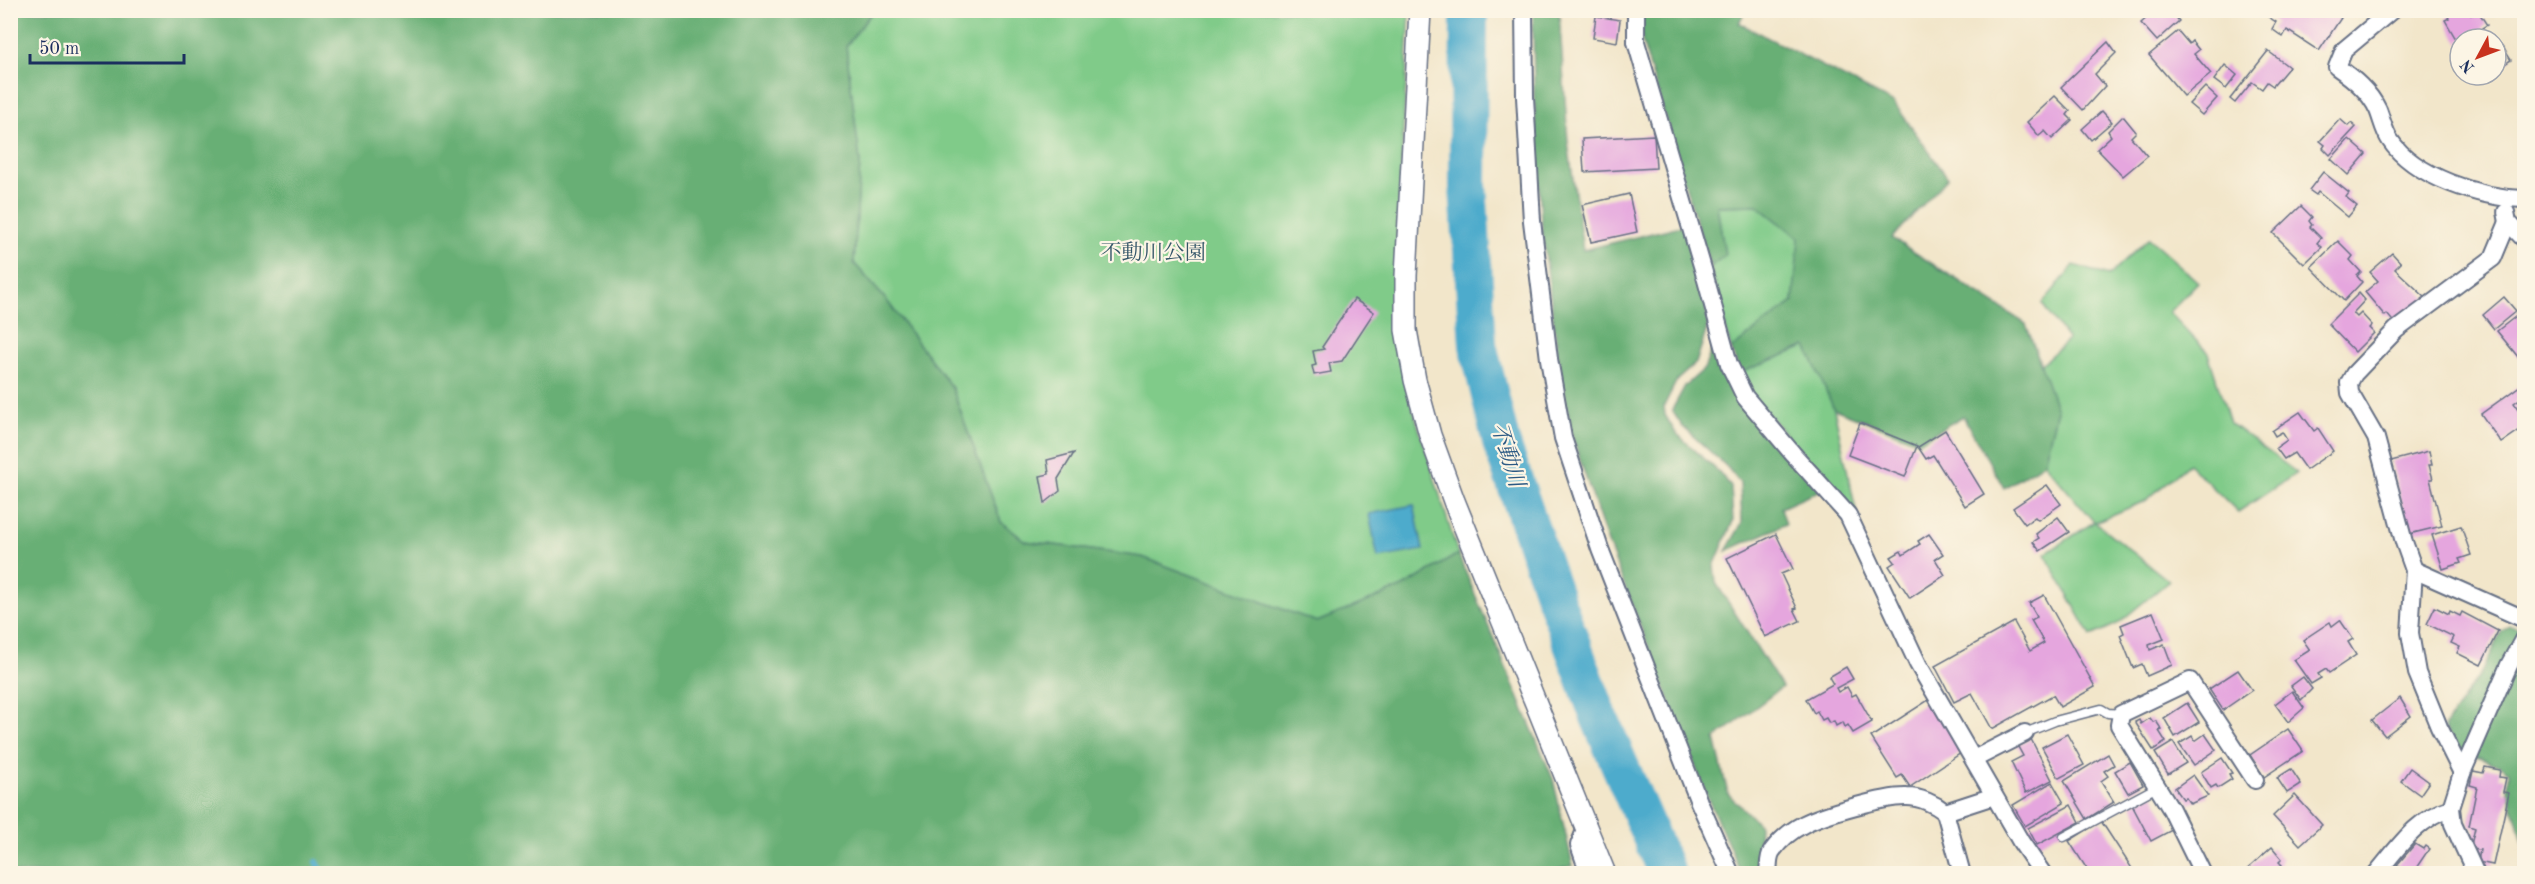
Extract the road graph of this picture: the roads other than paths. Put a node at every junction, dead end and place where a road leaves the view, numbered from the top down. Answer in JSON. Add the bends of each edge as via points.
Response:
{"nodes":[{"id":1,"x":1419,"y":10,"type":"edge"},
{"id":2,"x":1524,"y":10,"type":"edge"},
{"id":3,"x":1636,"y":10,"type":"edge"},
{"id":4,"x":2392,"y":10,"type":"edge"},
{"id":5,"x":2505,"y":199,"type":"junction"},
{"id":6,"x":2524,"y":199,"type":"edge"},
{"id":7,"x":2508,"y":222,"type":"junction"},
{"id":8,"x":2524,"y":239,"type":"edge"},
{"id":9,"x":2414,"y":570,"type":"junction"},
{"id":10,"x":2524,"y":619,"type":"edge"},
{"id":11,"x":2524,"y":638,"type":"edge"},
{"id":12,"x":2121,"y":714,"type":"junction"},
{"id":13,"x":2025,"y":733,"type":"joint"},
{"id":14,"x":1974,"y":759,"type":"junction"},
{"id":15,"x":2462,"y":772,"type":"junction"},
{"id":16,"x":2255,"y":780,"type":"dead end"},
{"id":17,"x":2157,"y":786,"type":"junction"},
{"id":18,"x":1994,"y":796,"type":"junction"},
{"id":19,"x":2451,"y":808,"type":"junction"},
{"id":20,"x":1945,"y":812,"type":"junction"},
{"id":21,"x":1586,"y":828,"type":"junction"},
{"id":22,"x":2064,"y":837,"type":"dead end"},
{"id":23,"x":1589,"y":873,"type":"edge"},
{"id":24,"x":1605,"y":873,"type":"edge"},
{"id":25,"x":1731,"y":873,"type":"edge"},
{"id":26,"x":1768,"y":873,"type":"edge"},
{"id":27,"x":1962,"y":873,"type":"edge"},
{"id":28,"x":2043,"y":873,"type":"edge"},
{"id":29,"x":2203,"y":873,"type":"edge"},
{"id":30,"x":2376,"y":873,"type":"edge"},
{"id":31,"x":2476,"y":873,"type":"edge"}],
"edges":[{"from":1,"to":21,"type":"street","via":[[1406,276],[1406,330],[1415,380],[1454,501]]},
{"from":2,"to":25,"type":"street","via":[[1532,221],[1549,359],[1565,447],[1604,560]]},
{"from":3,"to":14,"type":"street","via":[[1635,42],[1729,364],[1745,397],[1848,515],[1918,664]]},
{"from":4,"to":5,"type":"street","via":[[2344,50],[2337,67],[2367,93],[2388,137],[2412,164],[2461,186]]},
{"from":5,"to":6,"type":"street"},
{"from":5,"to":7,"type":"street"},
{"from":7,"to":8,"type":"street"},
{"from":7,"to":9,"type":"street","via":[[2493,258],[2396,330],[2349,383],[2350,393],[2376,438]]},
{"from":9,"to":10,"type":"street"},
{"from":9,"to":15,"type":"street","via":[[2410,633],[2417,673]]},
{"from":11,"to":15,"type":"street"},
{"from":12,"to":13,"type":"lane","via":[[2101,709]]},
{"from":12,"to":16,"type":"street","via":[[2190,681]]},
{"from":12,"to":17,"type":"street","via":[[2119,725]]},
{"from":13,"to":14,"type":"street"},
{"from":14,"to":18,"type":"street"},
{"from":15,"to":19,"type":"street"},
{"from":17,"to":22,"type":"lane"},
{"from":17,"to":29,"type":"street"},
{"from":18,"to":20,"type":"street"},
{"from":18,"to":28,"type":"street"},
{"from":19,"to":30,"type":"street","via":[[2417,826]]},
{"from":19,"to":31,"type":"street","via":[[2453,824]]},
{"from":20,"to":26,"type":"street","via":[[1919,800],[1896,796],[1813,820],[1777,845],[1770,854]]},
{"from":20,"to":27,"type":"street"},
{"from":21,"to":23,"type":"street","via":[[1579,845]]},
{"from":21,"to":24,"type":"street"}]}
